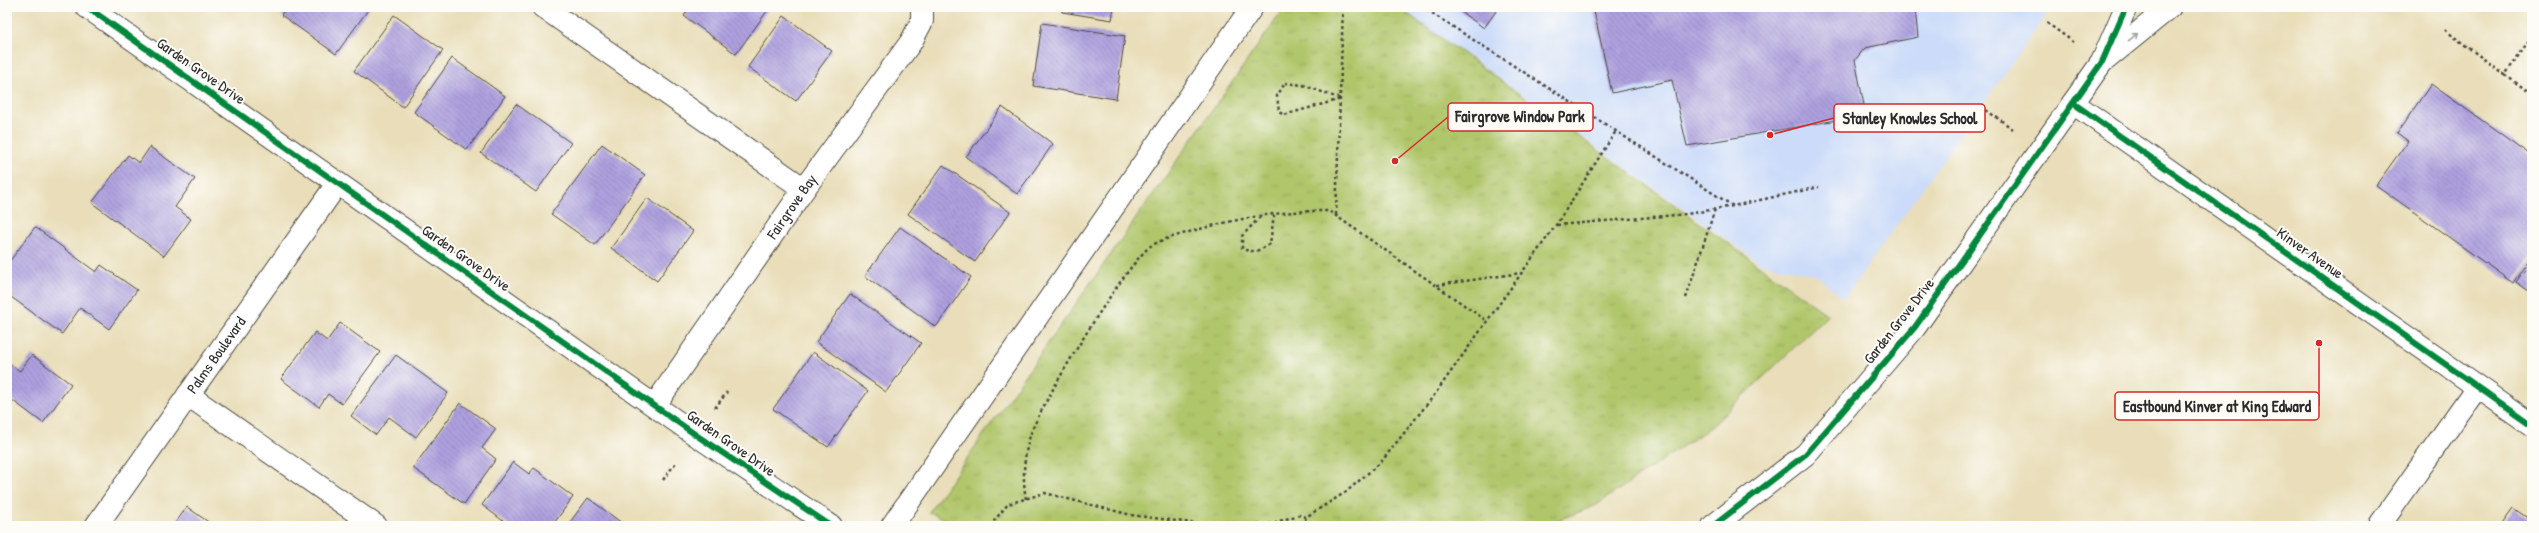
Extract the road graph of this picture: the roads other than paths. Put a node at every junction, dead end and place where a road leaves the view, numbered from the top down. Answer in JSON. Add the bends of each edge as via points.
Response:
{"nodes":[{"id":1,"x":87,"y":7,"type":"edge"},
{"id":2,"x":543,"y":7,"type":"edge"},
{"id":3,"x":922,"y":7,"type":"edge"},
{"id":4,"x":1252,"y":7,"type":"edge"},
{"id":5,"x":2126,"y":7,"type":"edge"},
{"id":6,"x":2170,"y":7,"type":"edge"},
{"id":7,"x":2102,"y":62,"type":"junction"},
{"id":8,"x":2073,"y":103,"type":"junction"},
{"id":9,"x":337,"y":184,"type":"junction"},
{"id":10,"x":804,"y":189,"type":"junction"},
{"id":11,"x":2477,"y":386,"type":"junction"},
{"id":12,"x":188,"y":395,"type":"junction"},
{"id":13,"x":655,"y":405,"type":"junction"},
{"id":14,"x":2532,"y":425,"type":"edge"},
{"id":15,"x":96,"y":526,"type":"edge"},
{"id":16,"x":376,"y":526,"type":"edge"},
{"id":17,"x":832,"y":526,"type":"edge"},
{"id":18,"x":892,"y":526,"type":"edge"},
{"id":19,"x":1713,"y":526,"type":"edge"},
{"id":20,"x":2379,"y":526,"type":"edge"}],
"edges":[{"from":1,"to":9,"type":"street","name":"Garden Grove Drive"},
{"from":2,"to":10,"type":"street"},
{"from":3,"to":10,"type":"street","name":"Fairgrove Bay","via":[[922,21],[911,42]]},
{"from":4,"to":18,"type":"street"},
{"from":5,"to":7,"type":"street"},
{"from":7,"to":6,"type":"street","one_way":true},
{"from":7,"to":8,"type":"street","name":"Garden Grove Drive"},
{"from":8,"to":11,"type":"street","name":"Kinver Avenue"},
{"from":8,"to":19,"type":"street","name":"Garden Grove Drive","via":[[1915,327],[1806,454]]},
{"from":9,"to":12,"type":"street","name":"Palms Boulevard"},
{"from":9,"to":13,"type":"street","name":"Garden Grove Drive"},
{"from":10,"to":13,"type":"street","name":"Fairgrove Bay"},
{"from":11,"to":14,"type":"street","name":"Kinver Avenue"},
{"from":11,"to":20,"type":"street"},
{"from":12,"to":15,"type":"street","name":"Palms Boulevard"},
{"from":12,"to":16,"type":"street"},
{"from":13,"to":17,"type":"street","name":"Garden Grove Drive"}]}
